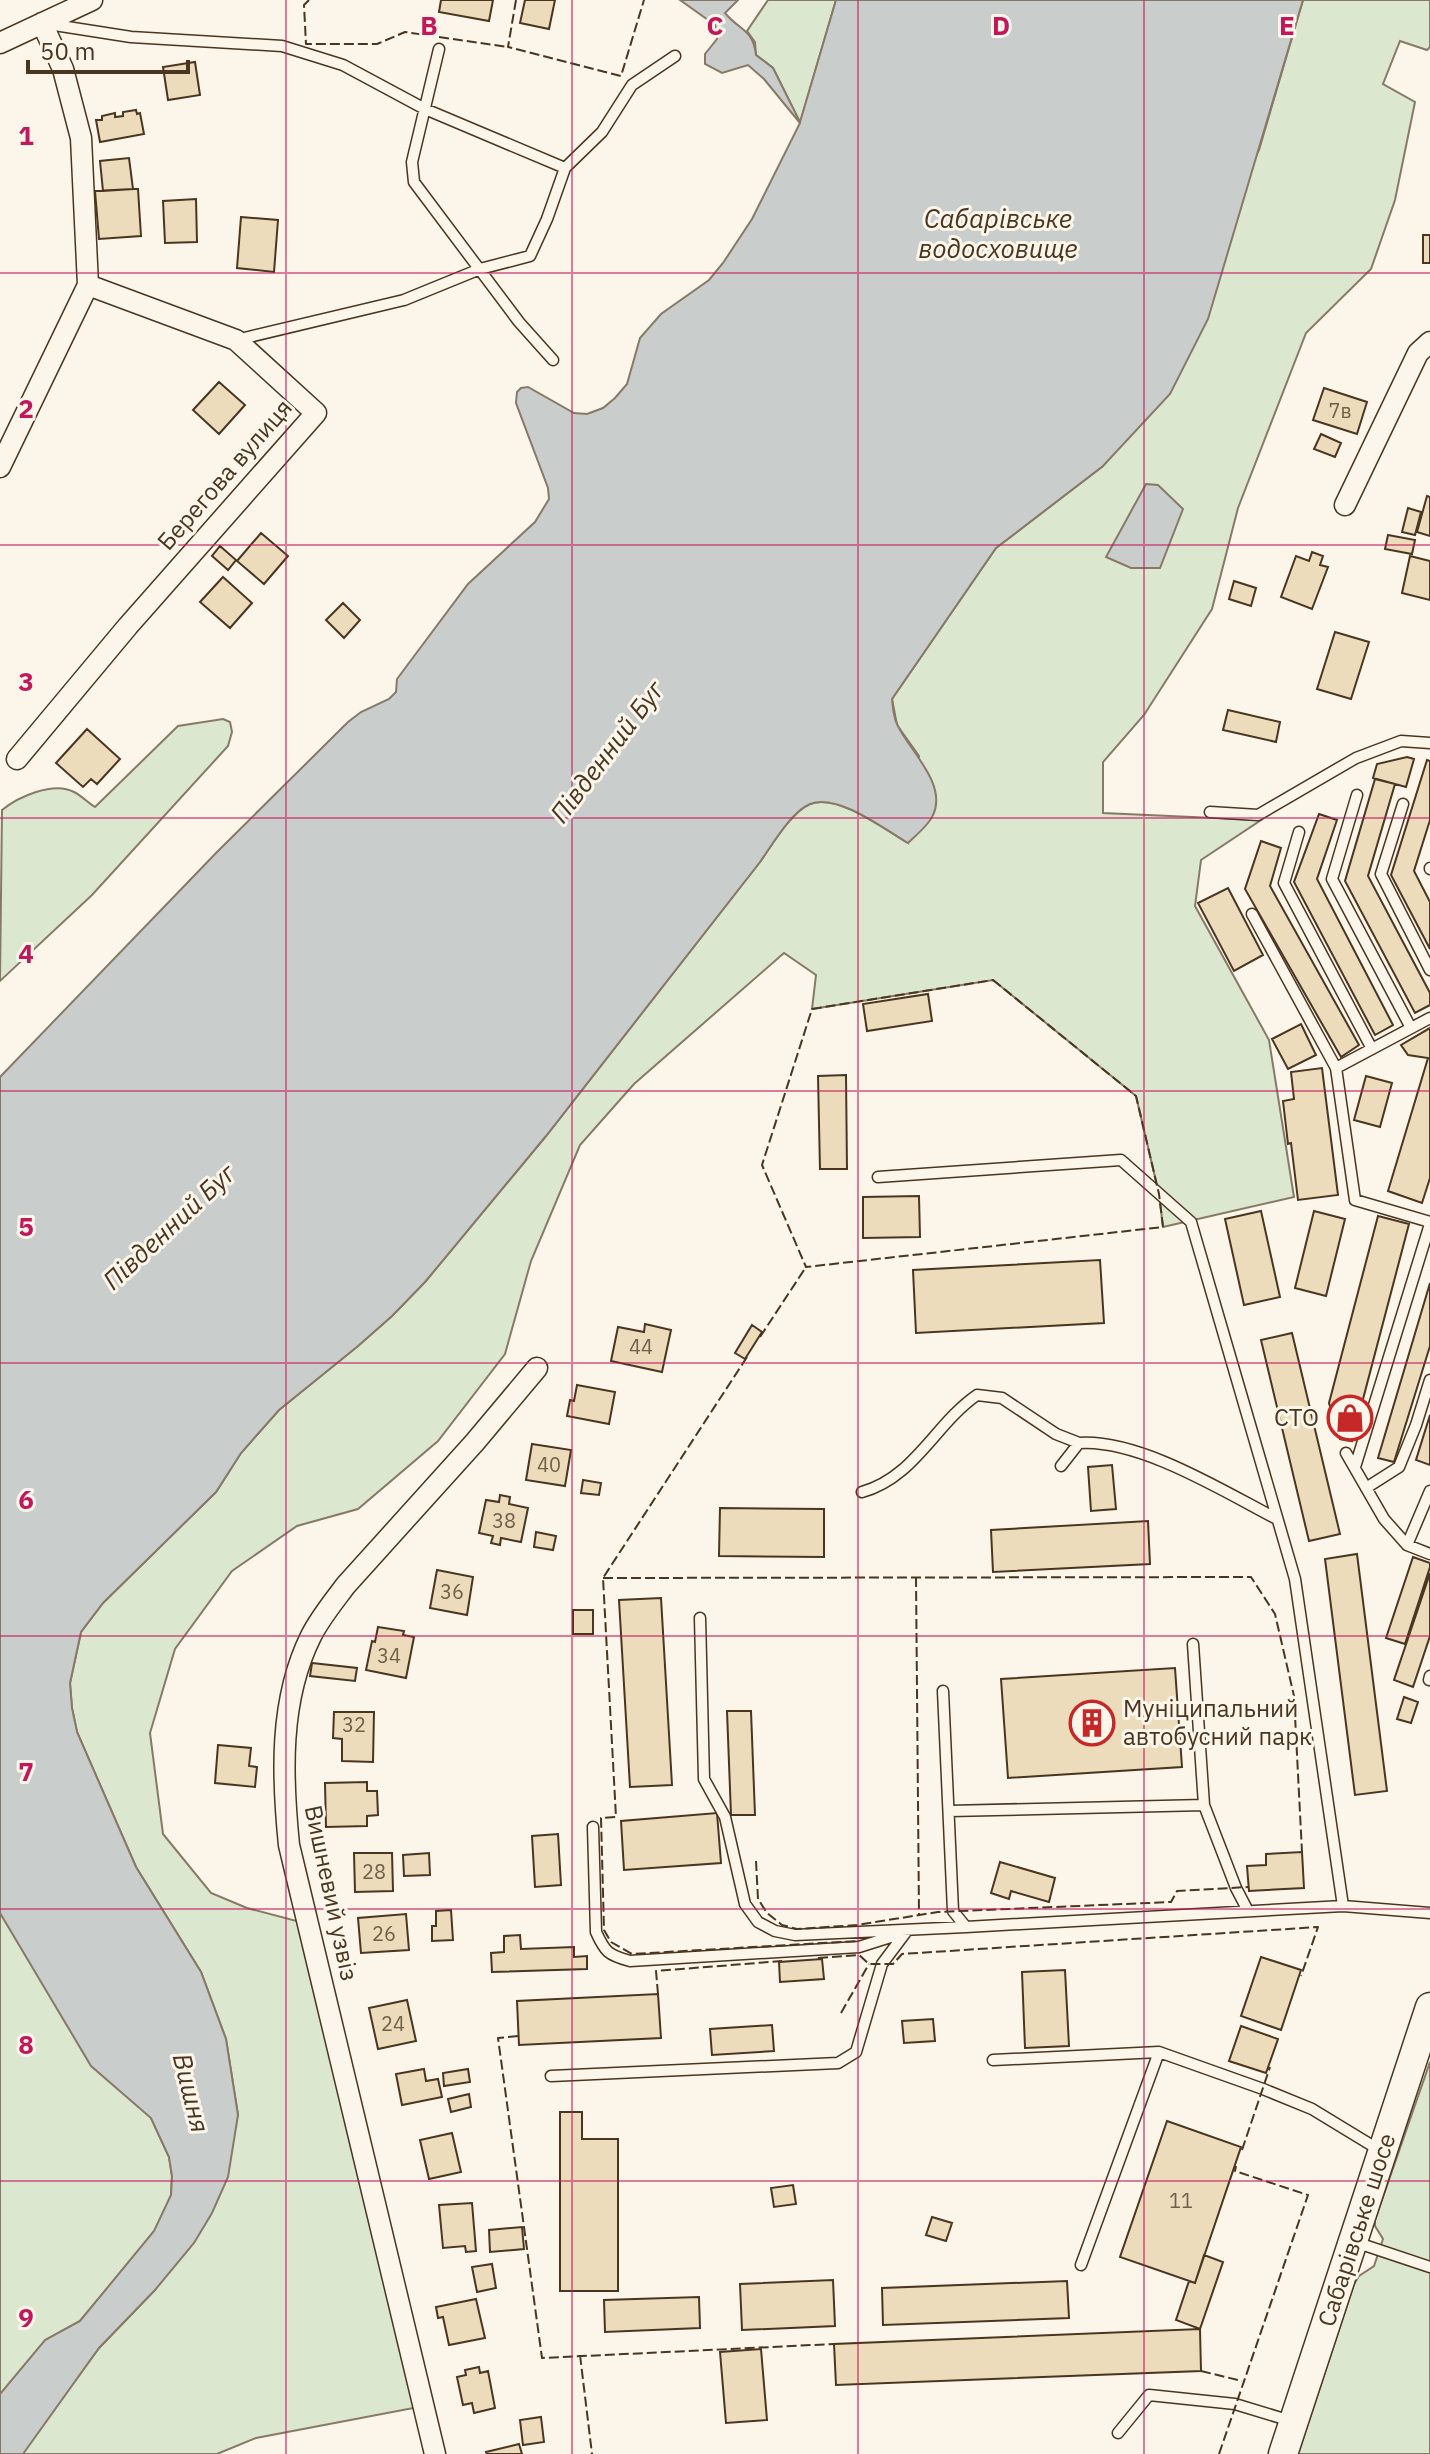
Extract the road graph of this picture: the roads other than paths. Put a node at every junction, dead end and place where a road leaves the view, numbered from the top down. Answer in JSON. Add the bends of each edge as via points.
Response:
{"nodes":[{"id":1,"x":92,"y":0,"type":"edge"},
{"id":2,"x":42,"y":23,"type":"junction"},
{"id":3,"x":0,"y":43,"type":"edge"},
{"id":4,"x":439,"y":49,"type":"dead end"},
{"id":5,"x":675,"y":56,"type":"dead end"},
{"id":6,"x":425,"y":109,"type":"junction"},
{"id":7,"x":565,"y":168,"type":"junction"},
{"id":8,"x":480,"y":269,"type":"junction"},
{"id":9,"x":88,"y":285,"type":"junction"},
{"id":10,"x":236,"y":340,"type":"junction"},
{"id":11,"x":1430,"y":342,"type":"edge"},
{"id":12,"x":553,"y":360,"type":"dead end"},
{"id":13,"x":0,"y":467,"type":"edge"},
{"id":14,"x":1345,"y":505,"type":"dead end"},
{"id":15,"x":1430,"y":743,"type":"edge"},
{"id":16,"x":17,"y":759,"type":"dead end"},
{"id":17,"x":1357,"y":795,"type":"dead end"},
{"id":18,"x":1403,"y":804,"type":"dead end"},
{"id":19,"x":1210,"y":812,"type":"dead end"},
{"id":20,"x":1299,"y":832,"type":"dead end"},
{"id":21,"x":1252,"y":914,"type":"dead end"},
{"id":22,"x":1430,"y":970,"type":"edge"},
{"id":23,"x":1430,"y":1018,"type":"edge"},
{"id":24,"x":1411,"y":1028,"type":"junction"},
{"id":25,"x":1372,"y":1049,"type":"junction"},
{"id":26,"x":1336,"y":1068,"type":"junction"},
{"id":27,"x":878,"y":1177,"type":"dead end"},
{"id":28,"x":1430,"y":1223,"type":"edge"},
{"id":29,"x":537,"y":1368,"type":"dead end"},
{"id":30,"x":1430,"y":1380,"type":"edge"},
{"id":31,"x":1079,"y":1443,"type":"junction"},
{"id":32,"x":1346,"y":1453,"type":"dead end"},
{"id":33,"x":1061,"y":1466,"type":"dead end"},
{"id":34,"x":1355,"y":1467,"type":"junction"},
{"id":35,"x":1366,"y":1488,"type":"junction"},
{"id":36,"x":1430,"y":1491,"type":"edge"},
{"id":37,"x":862,"y":1492,"type":"dead end"},
{"id":38,"x":1277,"y":1519,"type":"junction"},
{"id":39,"x":1407,"y":1545,"type":"junction"},
{"id":40,"x":1430,"y":1554,"type":"edge"},
{"id":41,"x":700,"y":1618,"type":"dead end"},
{"id":42,"x":1193,"y":1644,"type":"dead end"},
{"id":43,"x":943,"y":1691,"type":"dead end"},
{"id":44,"x":1204,"y":1805,"type":"junction"},
{"id":45,"x":949,"y":1811,"type":"junction"},
{"id":46,"x":593,"y":1827,"type":"dead end"},
{"id":47,"x":1343,"y":1906,"type":"junction"},
{"id":48,"x":1248,"y":1911,"type":"junction"},
{"id":49,"x":1430,"y":1913,"type":"edge"},
{"id":50,"x":966,"y":1927,"type":"junction"},
{"id":51,"x":906,"y":1932,"type":"junction"},
{"id":52,"x":1430,"y":2007,"type":"edge"},
{"id":53,"x":1159,"y":2052,"type":"junction"},
{"id":54,"x":993,"y":2060,"type":"dead end"},
{"id":55,"x":551,"y":2076,"type":"dead end"},
{"id":56,"x":1383,"y":2152,"type":"junction"},
{"id":57,"x":1353,"y":2242,"type":"junction"},
{"id":58,"x":1081,"y":2265,"type":"dead end"},
{"id":59,"x":1430,"y":2267,"type":"edge"},
{"id":60,"x":1293,"y":2421,"type":"junction"},
{"id":61,"x":1118,"y":2433,"type":"dead end"},
{"id":62,"x":435,"y":2454,"type":"edge"},
{"id":63,"x":1283,"y":2454,"type":"edge"}],
"edges":[{"from":1,"to":2,"type":"street"},
{"from":2,"to":3,"type":"street"},
{"from":2,"to":6,"type":"lane","via":[[131,37],[282,46],[343,65]]},
{"from":2,"to":9,"type":"street","via":[[63,69],[81,138]]},
{"from":4,"to":6,"type":"lane"},
{"from":5,"to":7,"type":"lane","via":[[632,85],[602,132]]},
{"from":6,"to":7,"type":"lane"},
{"from":6,"to":8,"type":"lane","via":[[412,162],[414,182]]},
{"from":7,"to":8,"type":"lane","via":[[530,256]]},
{"from":8,"to":10,"type":"lane","via":[[404,300]]},
{"from":8,"to":12,"type":"lane"},
{"from":9,"to":10,"type":"street","name":"Берегова вулиця"},
{"from":9,"to":13,"type":"street"},
{"from":10,"to":16,"type":"street","name":"Берегова вулиця","via":[[316,413]]},
{"from":11,"to":14,"type":"street","via":[[1418,353]]},
{"from":15,"to":19,"type":"lane","via":[[1401,741],[1356,758],[1258,815]]},
{"from":17,"to":24,"type":"lane","via":[[1332,879]]},
{"from":18,"to":22,"type":"lane","via":[[1381,874]]},
{"from":20,"to":25,"type":"lane","via":[[1284,883]]},
{"from":21,"to":26,"type":"lane"},
{"from":23,"to":24,"type":"lane"},
{"from":24,"to":25,"type":"lane"},
{"from":25,"to":26,"type":"lane"},
{"from":26,"to":28,"type":"lane","via":[[1355,1200]]},
{"from":27,"to":38,"type":"lane","via":[[1121,1160],[1191,1222]]},
{"from":28,"to":34,"type":"lane"},
{"from":29,"to":62,"type":"street","name":"Вишневий узвіз","via":[[328,1609],[301,1662],[287,1726],[289,1845]]},
{"from":30,"to":35,"type":"lane","via":[[1399,1467]]},
{"from":31,"to":33,"type":"lane"},
{"from":31,"to":37,"type":"lane","via":[[1002,1398],[977,1395],[906,1467]]},
{"from":31,"to":38,"type":"lane","via":[[1099,1442],[1169,1463]]},
{"from":32,"to":34,"type":"lane"},
{"from":34,"to":35,"type":"lane"},
{"from":35,"to":39,"type":"lane"},
{"from":36,"to":39,"type":"lane"},
{"from":38,"to":47,"type":"lane","via":[[1295,1579]]},
{"from":39,"to":40,"type":"lane"},
{"from":41,"to":51,"type":"lane","via":[[704,1779],[725,1817],[745,1904],[758,1922],[795,1935]]},
{"from":42,"to":44,"type":"lane"},
{"from":43,"to":45,"type":"lane"},
{"from":44,"to":45,"type":"lane"},
{"from":44,"to":48,"type":"lane"},
{"from":45,"to":50,"type":"lane","via":[[953,1911]]},
{"from":46,"to":51,"type":"lane","via":[[596,1932],[611,1956],[630,1961],[859,1947]]},
{"from":47,"to":48,"type":"lane"},
{"from":47,"to":49,"type":"lane"},
{"from":48,"to":50,"type":"lane"},
{"from":50,"to":51,"type":"lane"},
{"from":51,"to":55,"type":"lane","via":[[882,1964],[856,2052],[838,2063]]},
{"from":52,"to":56,"type":"street","name":"Сабарівське шосе"},
{"from":53,"to":54,"type":"lane"},
{"from":53,"to":56,"type":"lane","via":[[1312,2109]]},
{"from":53,"to":58,"type":"lane"},
{"from":56,"to":57,"type":"street","name":"Сабарівське шосе"},
{"from":57,"to":59,"type":"lane"},
{"from":57,"to":60,"type":"street","name":"Сабарівське шосе"},
{"from":60,"to":61,"type":"lane","via":[[1235,2404],[1149,2395]]},
{"from":60,"to":63,"type":"street","name":"Сабарівське шосе"}]}
